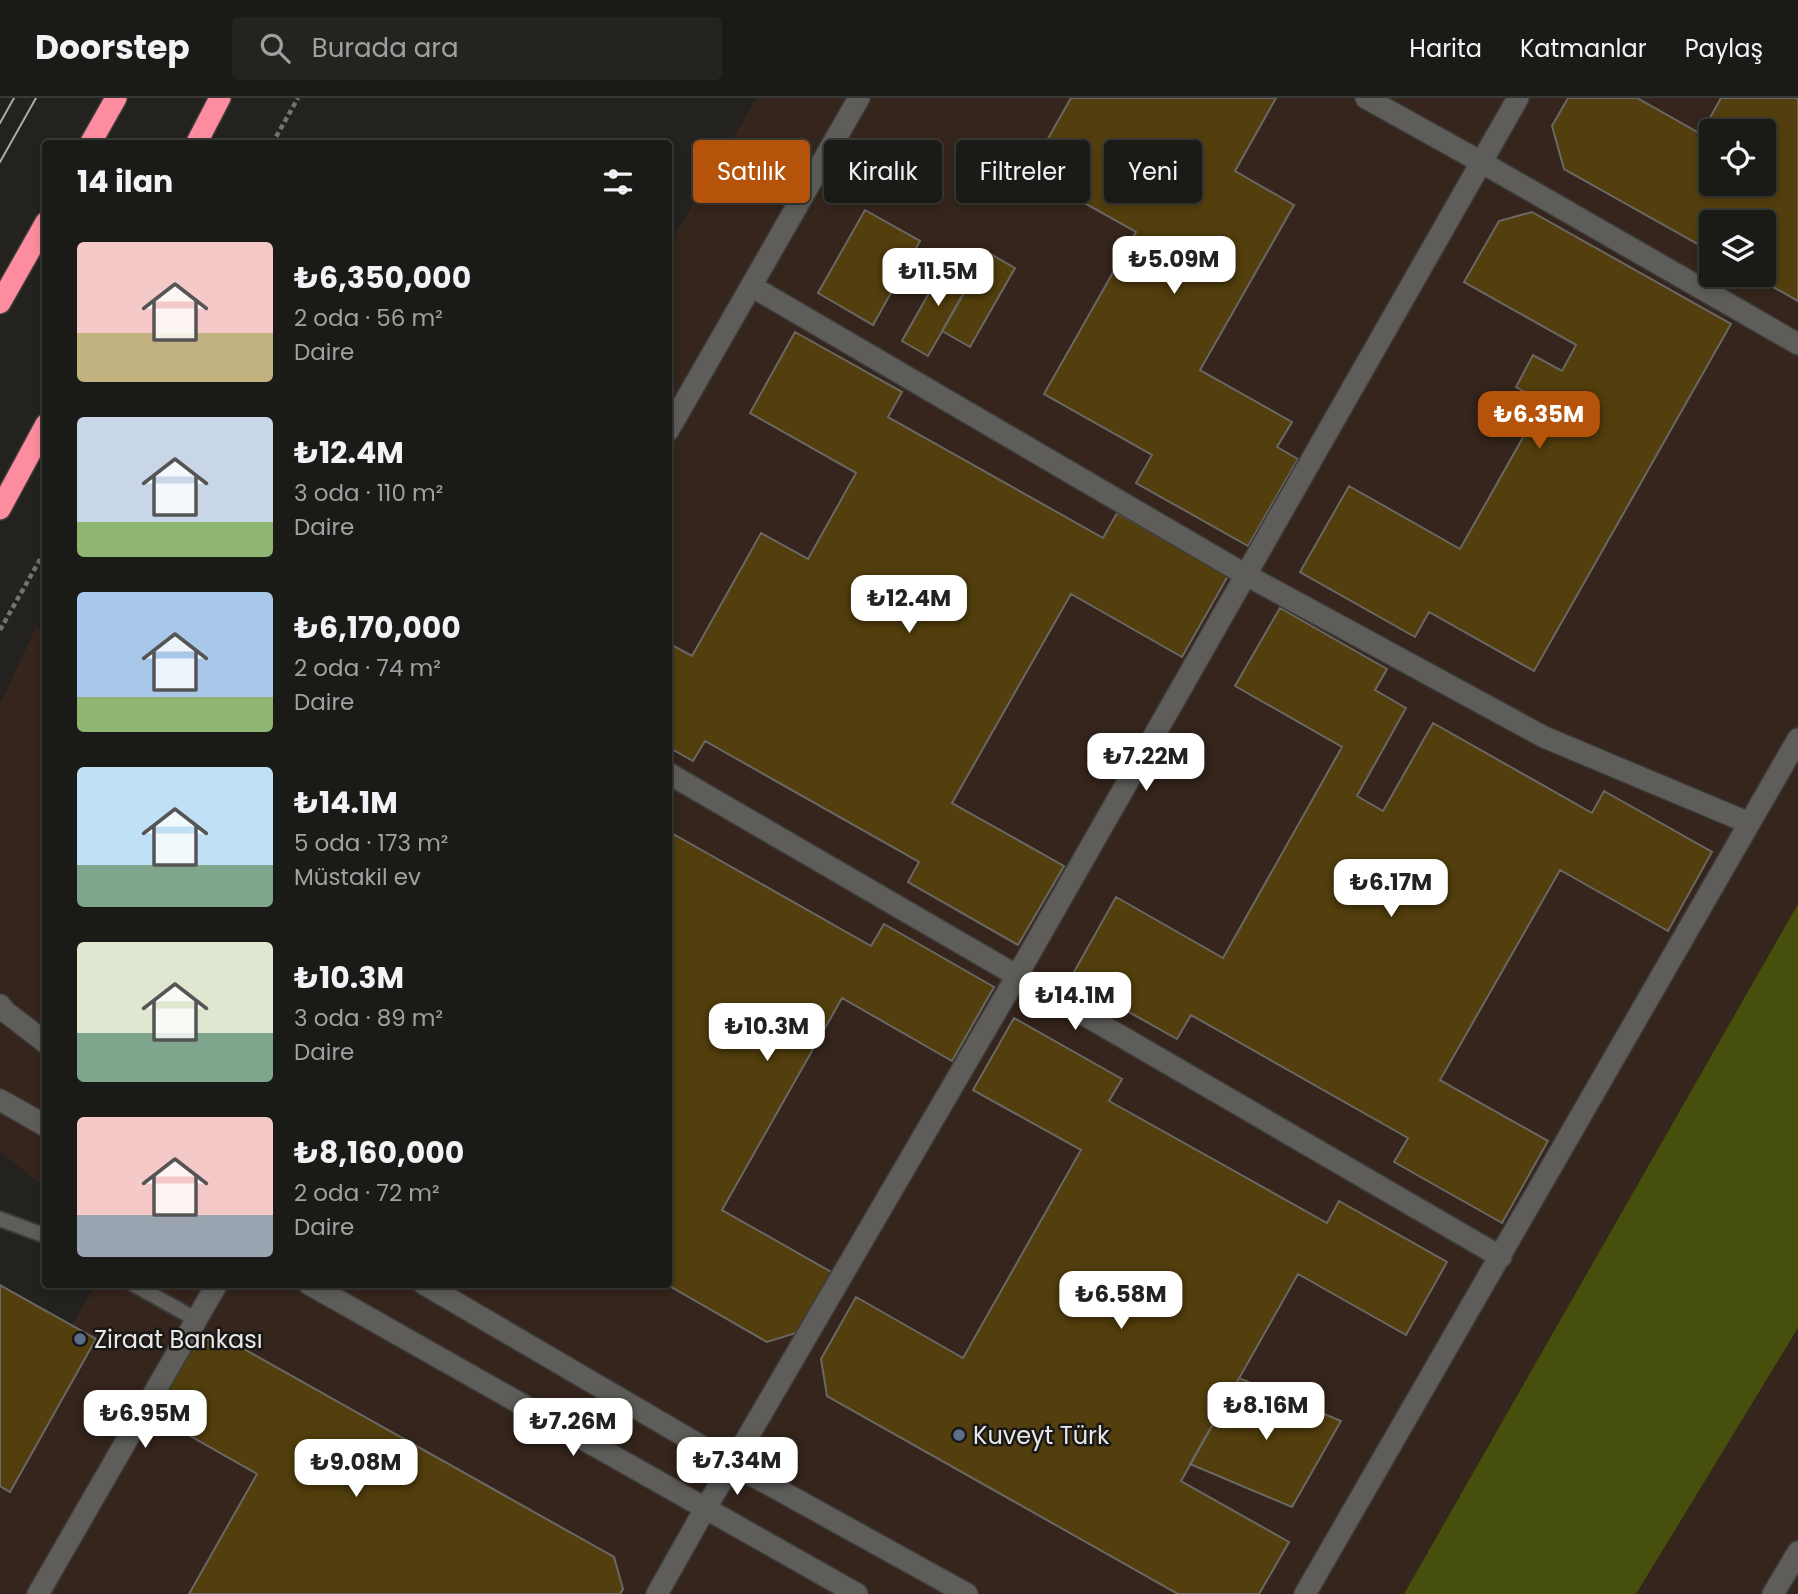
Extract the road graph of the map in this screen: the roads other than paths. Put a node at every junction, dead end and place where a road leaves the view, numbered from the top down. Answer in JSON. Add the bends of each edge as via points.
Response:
{"nodes":[{"id":1,"x":116,"y":98,"type":"edge"},
{"id":2,"x":220,"y":98,"type":"edge"},
{"id":3,"x":859,"y":98,"type":"edge"},
{"id":4,"x":1366,"y":98,"type":"edge"},
{"id":5,"x":1518,"y":98,"type":"edge"},
{"id":6,"x":92,"y":140,"type":"edge"},
{"id":7,"x":198,"y":140,"type":"edge"},
{"id":8,"x":1481,"y":162,"type":"junction"},
{"id":9,"x":42,"y":229,"type":"edge"},
{"id":10,"x":751,"y":286,"type":"junction"},
{"id":11,"x":0,"y":303,"type":"edge"},
{"id":12,"x":1798,"y":344,"type":"edge"},
{"id":13,"x":672,"y":424,"type":"edge"},
{"id":14,"x":42,"y":431,"type":"edge"},
{"id":15,"x":0,"y":509,"type":"edge"},
{"id":16,"x":1246,"y":575,"type":"junction"},
{"id":17,"x":1798,"y":739,"type":"edge"},
{"id":18,"x":672,"y":775,"type":"edge"},
{"id":19,"x":1749,"y":823,"type":"junction"},
{"id":20,"x":1018,"y":974,"type":"junction"},
{"id":21,"x":0,"y":1004,"type":"edge"},
{"id":22,"x":42,"y":1040,"type":"edge"},
{"id":23,"x":0,"y":1100,"type":"edge"},
{"id":24,"x":42,"y":1124,"type":"edge"},
{"id":25,"x":0,"y":1219,"type":"edge"},
{"id":26,"x":42,"y":1235,"type":"edge"},
{"id":27,"x":1501,"y":1257,"type":"junction"},
{"id":28,"x":141,"y":1288,"type":"edge"},
{"id":29,"x":215,"y":1288,"type":"edge"},
{"id":30,"x":316,"y":1288,"type":"edge"},
{"id":31,"x":431,"y":1288,"type":"edge"},
{"id":32,"x":197,"y":1320,"type":"junction"},
{"id":33,"x":732,"y":1464,"type":"junction"},
{"id":34,"x":705,"y":1509,"type":"junction"},
{"id":35,"x":1798,"y":1552,"type":"edge"},
{"id":36,"x":38,"y":1594,"type":"edge"},
{"id":37,"x":657,"y":1594,"type":"edge"},
{"id":38,"x":857,"y":1594,"type":"edge"},
{"id":39,"x":967,"y":1594,"type":"edge"},
{"id":40,"x":1305,"y":1594,"type":"edge"},
{"id":41,"x":1773,"y":1594,"type":"edge"}],
"edges":[{"from":1,"to":6,"type":"highway"},
{"from":2,"to":7,"type":"highway"},
{"from":3,"to":10,"type":"street"},
{"from":4,"to":8,"type":"street"},
{"from":5,"to":8,"type":"street"},
{"from":8,"to":12,"type":"street"},
{"from":8,"to":16,"type":"street"},
{"from":9,"to":11,"type":"highway"},
{"from":10,"to":13,"type":"street"},
{"from":10,"to":16,"type":"street"},
{"from":14,"to":15,"type":"highway"},
{"from":16,"to":19,"type":"street","via":[[1544,737]]},
{"from":16,"to":20,"type":"street"},
{"from":17,"to":19,"type":"street"},
{"from":18,"to":20,"type":"street"},
{"from":19,"to":27,"type":"street"},
{"from":20,"to":27,"type":"street"},
{"from":20,"to":33,"type":"street"},
{"from":21,"to":22,"type":"street"},
{"from":23,"to":24,"type":"street"},
{"from":25,"to":26,"type":"lane"},
{"from":27,"to":40,"type":"street"},
{"from":28,"to":32,"type":"lane"},
{"from":29,"to":32,"type":"street"},
{"from":30,"to":34,"type":"street"},
{"from":31,"to":33,"type":"street"},
{"from":32,"to":36,"type":"street"},
{"from":33,"to":34,"type":"street"},
{"from":33,"to":39,"type":"street"},
{"from":34,"to":37,"type":"street"},
{"from":34,"to":38,"type":"street"},
{"from":35,"to":41,"type":"street"}]}
